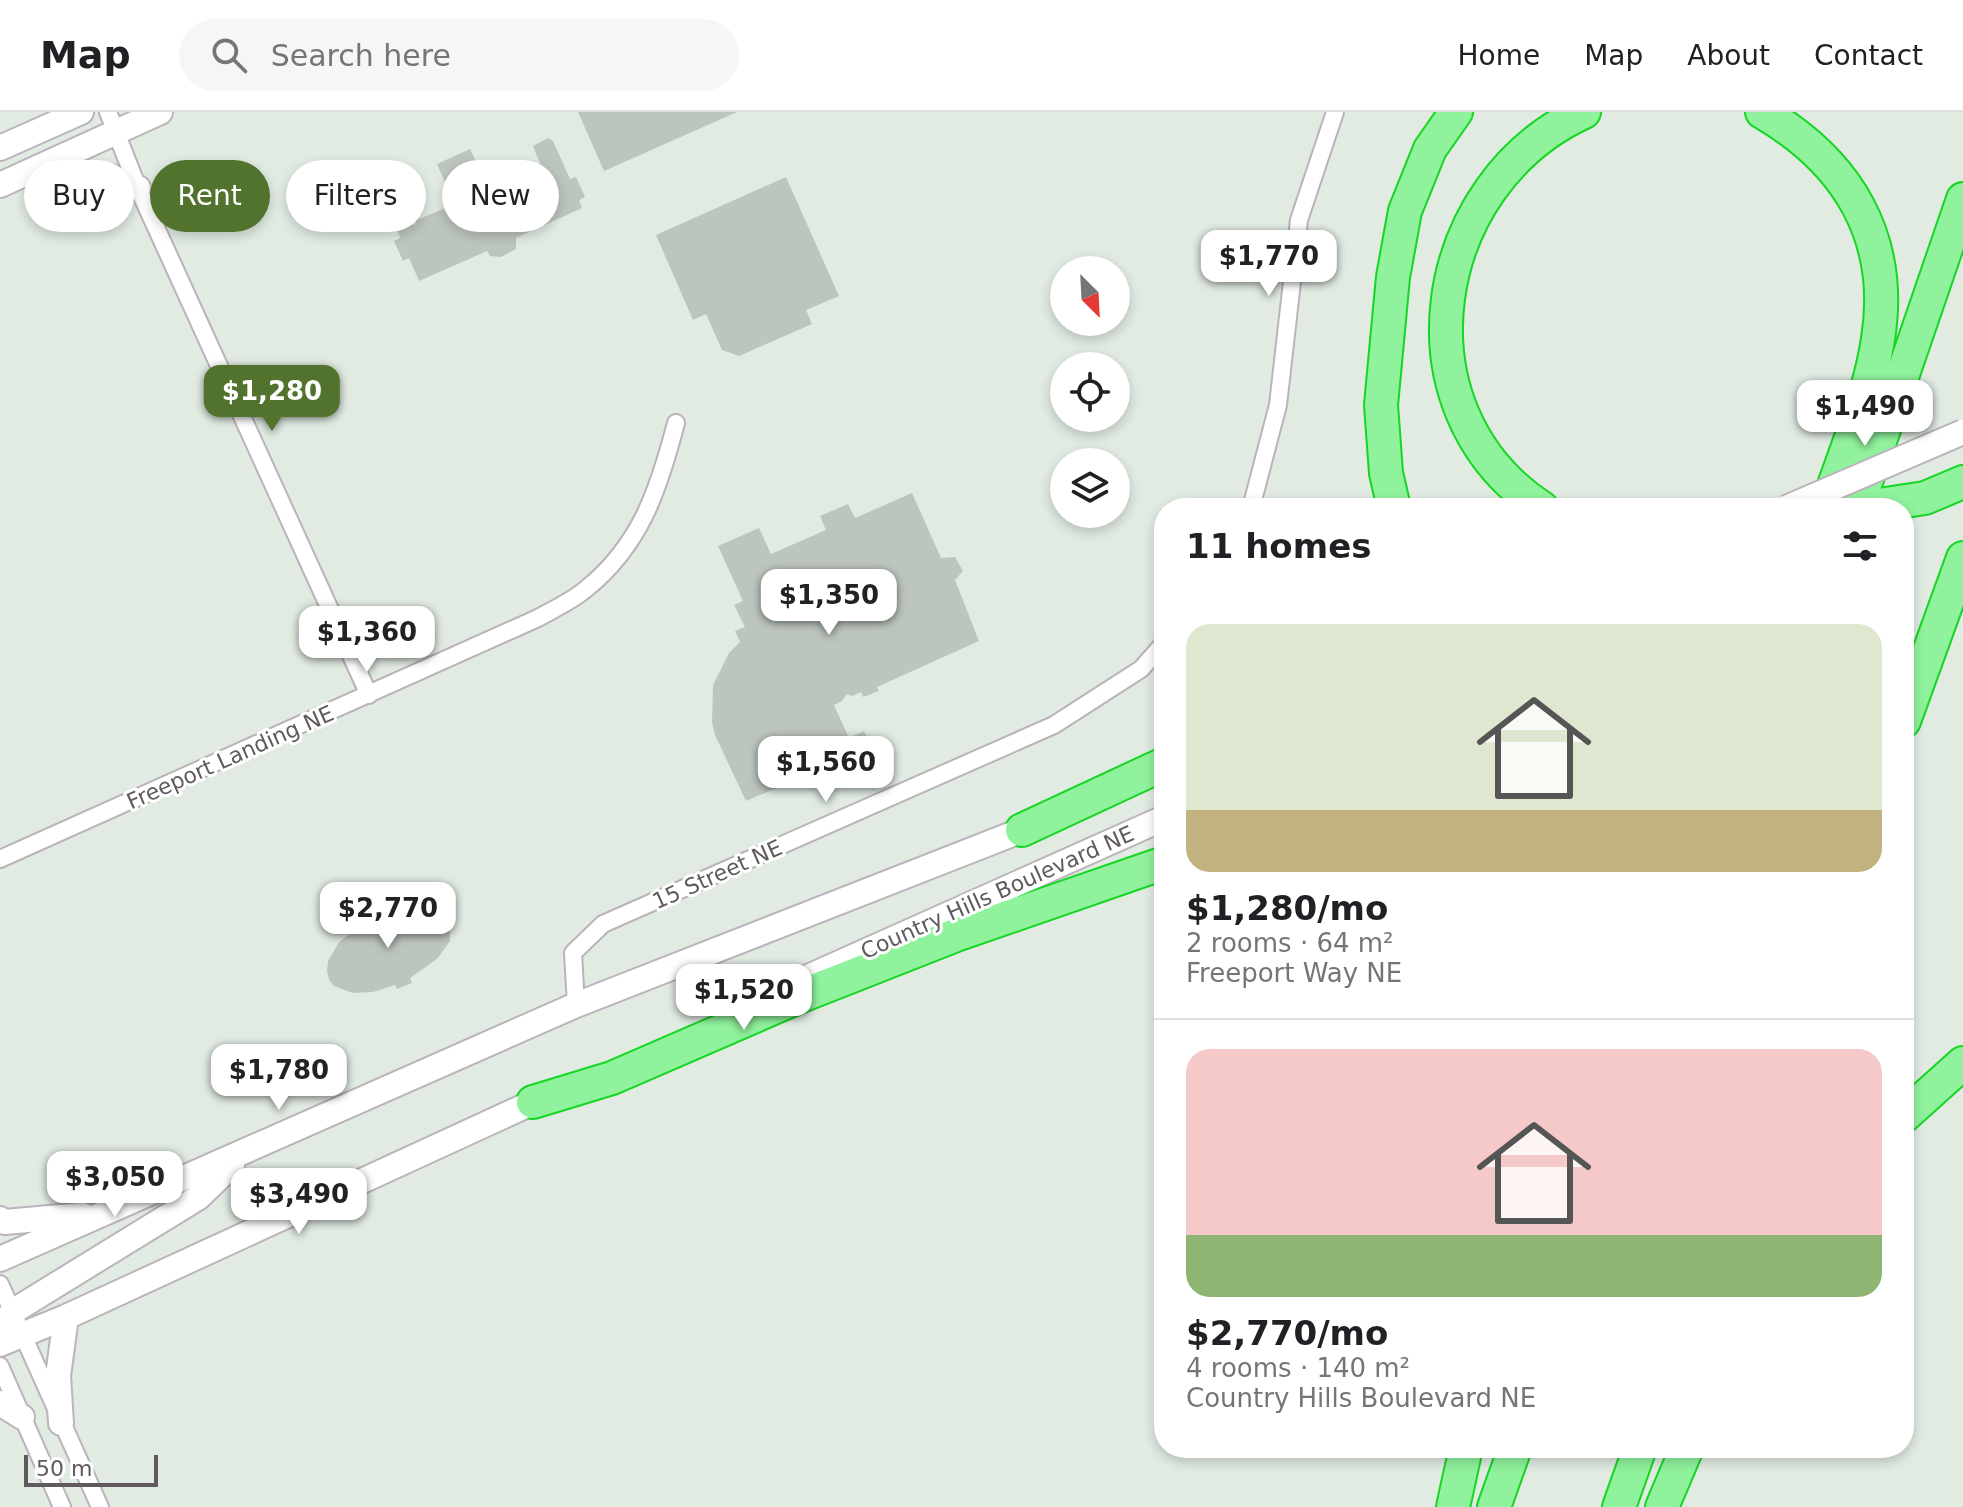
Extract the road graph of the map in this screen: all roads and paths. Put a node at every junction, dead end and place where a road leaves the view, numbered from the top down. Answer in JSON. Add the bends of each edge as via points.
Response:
{"nodes":[{"id":1,"x":81,"y":112,"type":"edge"},
{"id":2,"x":160,"y":112,"type":"edge"},
{"id":3,"x":1335,"y":112,"type":"edge"},
{"id":4,"x":1441,"y":112,"type":"edge"},
{"id":5,"x":1456,"y":112,"type":"edge"},
{"id":6,"x":1584,"y":112,"type":"edge"},
{"id":7,"x":1762,"y":112,"type":"edge"},
{"id":8,"x":112,"y":122,"type":"edge"},
{"id":9,"x":0,"y":148,"type":"edge"},
{"id":10,"x":52,"y":160,"type":"edge"},
{"id":11,"x":24,"y":174,"type":"edge"},
{"id":12,"x":0,"y":185,"type":"edge"},
{"id":13,"x":134,"y":186,"type":"edge"},
{"id":14,"x":138,"y":188,"type":"junction"},
{"id":15,"x":1963,"y":199,"type":"edge"},
{"id":16,"x":676,"y":423,"type":"dead end"},
{"id":17,"x":1963,"y":432,"type":"edge"},
{"id":18,"x":1963,"y":465,"type":"edge"},
{"id":19,"x":1963,"y":482,"type":"edge"},
{"id":20,"x":1254,"y":498,"type":"edge"},
{"id":21,"x":1374,"y":498,"type":"edge"},
{"id":22,"x":1392,"y":498,"type":"edge"},
{"id":23,"x":1528,"y":498,"type":"edge"},
{"id":24,"x":1809,"y":498,"type":"edge"},
{"id":25,"x":1829,"y":498,"type":"edge"},
{"id":26,"x":1860,"y":498,"type":"edge"},
{"id":27,"x":1888,"y":498,"type":"edge"},
{"id":28,"x":1914,"y":500,"type":"edge"},
{"id":29,"x":1963,"y":558,"type":"edge"},
{"id":30,"x":1154,"y":654,"type":"edge"},
{"id":31,"x":1914,"y":693,"type":"edge"},
{"id":32,"x":369,"y":695,"type":"junction"},
{"id":33,"x":1154,"y":769,"type":"edge"},
{"id":34,"x":1154,"y":783,"type":"edge"},
{"id":35,"x":1154,"y":823,"type":"edge"},
{"id":36,"x":1022,"y":830,"type":"junction"},
{"id":37,"x":0,"y":859,"type":"edge"},
{"id":38,"x":1154,"y":866,"type":"edge"},
{"id":39,"x":576,"y":1005,"type":"junction"},
{"id":40,"x":1963,"y":1063,"type":"edge"},
{"id":41,"x":533,"y":1102,"type":"junction"},
{"id":42,"x":1914,"y":1107,"type":"edge"},
{"id":43,"x":242,"y":1155,"type":"junction"},
{"id":44,"x":109,"y":1212,"type":"junction"},
{"id":45,"x":0,"y":1219,"type":"edge"},
{"id":46,"x":0,"y":1259,"type":"edge"},
{"id":47,"x":0,"y":1284,"type":"edge"},
{"id":48,"x":12,"y":1312,"type":"junction"},
{"id":49,"x":66,"y":1317,"type":"junction"},
{"id":50,"x":8,"y":1338,"type":"edge"},
{"id":51,"x":0,"y":1366,"type":"edge"},
{"id":52,"x":0,"y":1403,"type":"edge"},
{"id":53,"x":22,"y":1417,"type":"junction"},
{"id":54,"x":61,"y":1423,"type":"junction"},
{"id":55,"x":1464,"y":1458,"type":"edge"},
{"id":56,"x":1511,"y":1458,"type":"edge"},
{"id":57,"x":1636,"y":1458,"type":"edge"},
{"id":58,"x":1683,"y":1458,"type":"edge"},
{"id":59,"x":62,"y":1507,"type":"edge"},
{"id":60,"x":100,"y":1507,"type":"edge"},
{"id":61,"x":1453,"y":1507,"type":"edge"},
{"id":62,"x":1494,"y":1507,"type":"edge"},
{"id":63,"x":1619,"y":1507,"type":"edge"},
{"id":64,"x":1662,"y":1507,"type":"edge"}],
"edges":[{"from":1,"to":9,"type":"main road"},
{"from":2,"to":8,"type":"main road"},
{"from":3,"to":20,"type":"street","via":[[1299,220],[1278,405]]},
{"from":4,"to":21,"type":"highway","via":[[1409,164],[1379,256],[1367,380]]},
{"from":5,"to":22,"type":"highway","via":[[1430,149],[1405,211],[1393,277],[1381,405]]},
{"from":6,"to":23,"type":"highway","via":[[1539,139],[1488,197],[1459,252],[1449,292],[1444,331],[1455,397],[1491,462]]},
{"from":7,"to":25,"type":"highway","via":[[1829,162],[1849,188],[1877,255],[1878,340]]},
{"from":8,"to":10,"type":"main road"},
{"from":8,"to":14,"type":"street"},
{"from":11,"to":12,"type":"main road"},
{"from":13,"to":14,"type":"main road"},
{"from":14,"to":32,"type":"street"},
{"from":15,"to":26,"type":"highway"},
{"from":16,"to":32,"type":"street","name":"Freeport Landing NE","via":[[643,522],[618,559],[585,590],[538,618]]},
{"from":17,"to":24,"type":"main road","bridge":true},
{"from":18,"to":27,"type":"main road"},
{"from":19,"to":28,"type":"highway"},
{"from":29,"to":31,"type":"highway"},
{"from":30,"to":39,"type":"street","name":"15 Street NE","via":[[1141,669],[1054,725],[603,924],[573,953]]},
{"from":32,"to":37,"type":"street","name":"Freeport Landing NE"},
{"from":33,"to":36,"type":"highway"},
{"from":34,"to":36,"type":"main road","name":"Country Hills Boulevard NE"},
{"from":35,"to":41,"type":"main road","name":"Country Hills Boulevard NE"},
{"from":36,"to":39,"type":"main road","name":"Country Hills Boulevard NE"},
{"from":38,"to":41,"type":"highway","via":[[956,935],[612,1078]]},
{"from":39,"to":43,"type":"main road","name":"Country Hills Boulevard NE"},
{"from":40,"to":42,"type":"highway"},
{"from":41,"to":49,"type":"main road","name":"Country Hills Boulevard NE"},
{"from":43,"to":44,"type":"main road","name":"Country Hills Boulevard NE"},
{"from":43,"to":48,"type":"main road","via":[[199,1197]]},
{"from":44,"to":45,"type":"main road"},
{"from":44,"to":46,"type":"main road","name":"Country Hills Boulevard NE"},
{"from":47,"to":48,"type":"street"},
{"from":48,"to":50,"type":"main road"},
{"from":49,"to":50,"type":"main road","name":"Country Hills Boulevard NE"},
{"from":49,"to":54,"type":"main road","via":[[58,1376]]},
{"from":50,"to":54,"type":"street"},
{"from":51,"to":53,"type":"street"},
{"from":52,"to":53,"type":"main road"},
{"from":53,"to":59,"type":"street"},
{"from":54,"to":60,"type":"street"},
{"from":55,"to":61,"type":"highway"},
{"from":56,"to":62,"type":"highway"},
{"from":57,"to":63,"type":"highway"},
{"from":58,"to":64,"type":"highway"}]}
